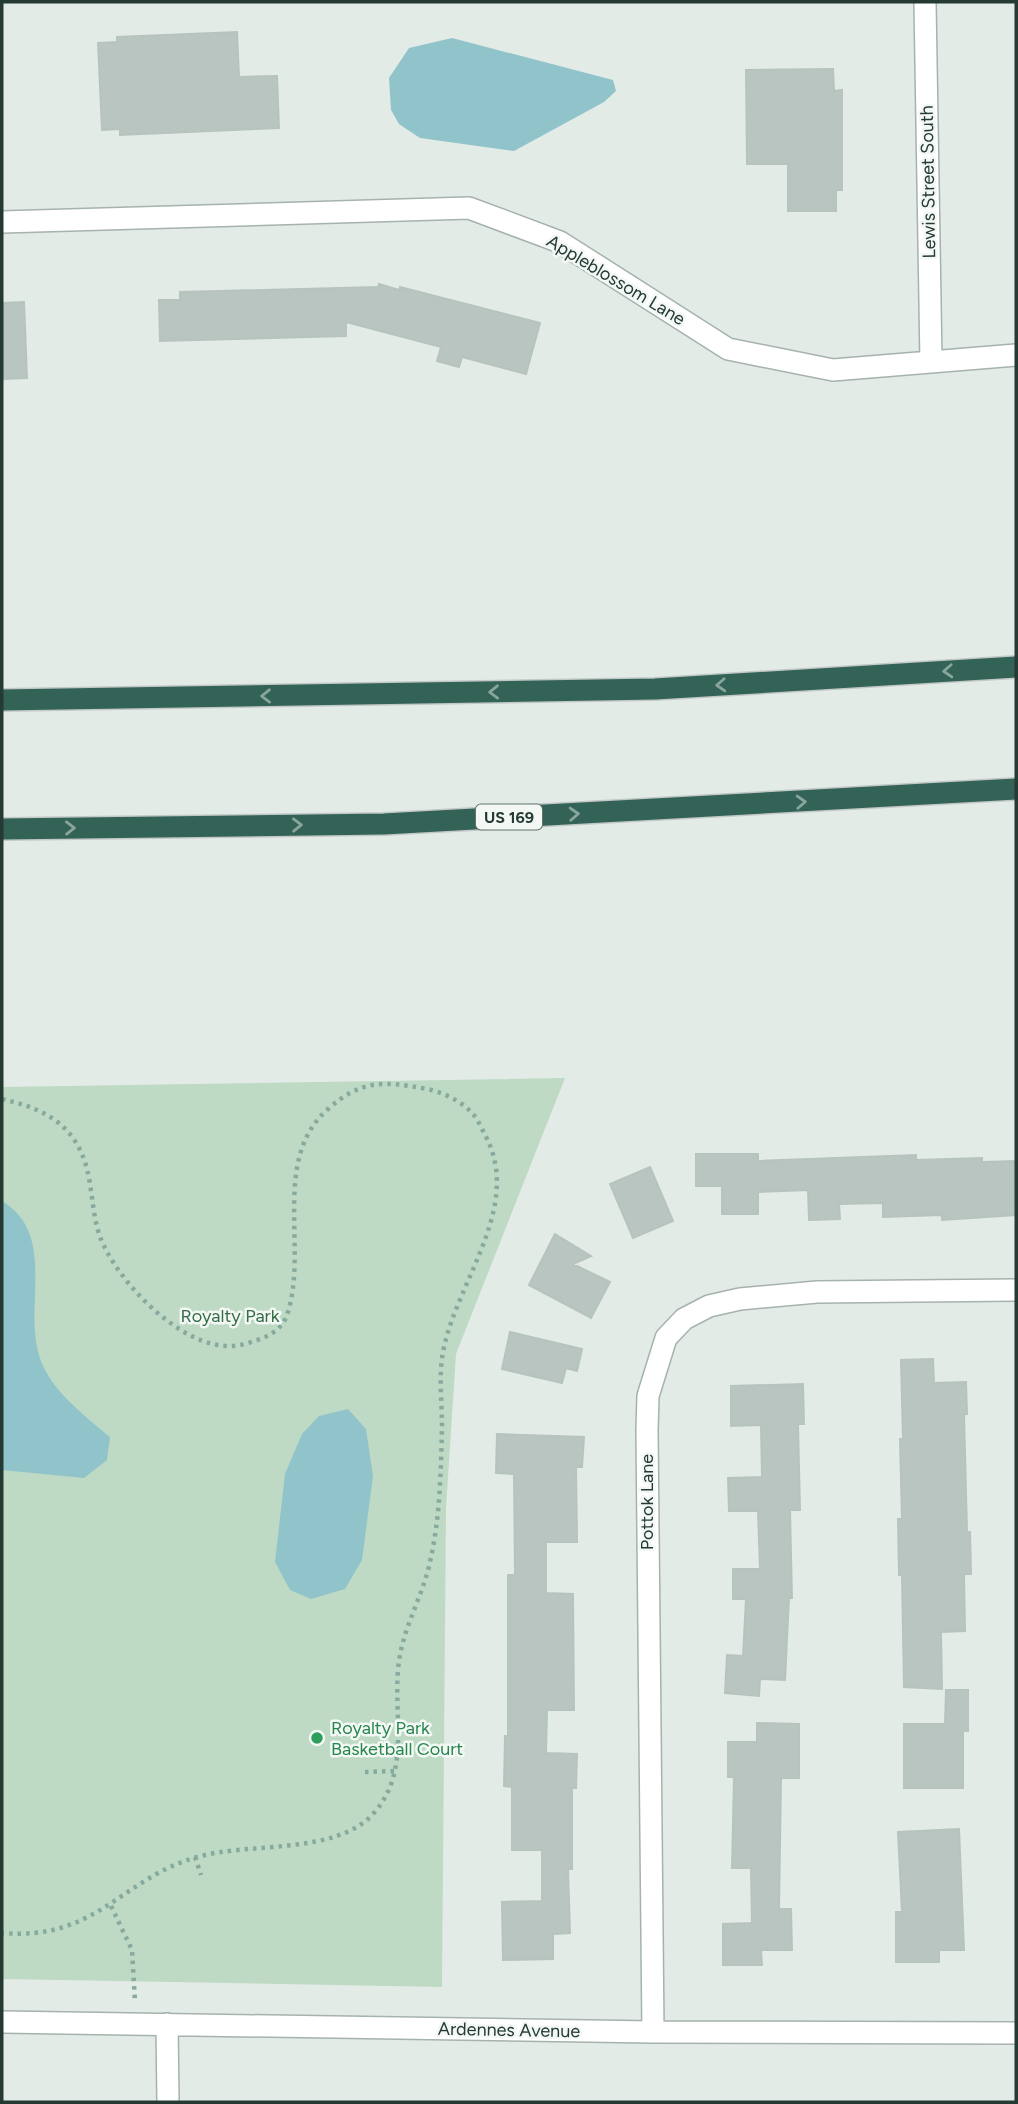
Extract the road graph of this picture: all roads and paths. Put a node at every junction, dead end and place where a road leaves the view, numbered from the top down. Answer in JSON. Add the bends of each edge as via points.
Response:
{"nodes":[{"id":1,"x":925,"y":2,"type":"edge"},
{"id":2,"x":2,"y":222,"type":"edge"},
{"id":3,"x":1016,"y":355,"type":"edge"},
{"id":4,"x":930,"y":362,"type":"junction"},
{"id":5,"x":1016,"y":667,"type":"edge"},
{"id":6,"x":2,"y":700,"type":"edge"},
{"id":7,"x":1016,"y":789,"type":"edge"},
{"id":8,"x":2,"y":829,"type":"edge"},
{"id":9,"x":2,"y":1099,"type":"edge"},
{"id":10,"x":1016,"y":1290,"type":"edge"},
{"id":11,"x":395,"y":1771,"type":"junction"},
{"id":12,"x":365,"y":1772,"type":"dead end"},
{"id":13,"x":195,"y":1857,"type":"junction"},
{"id":14,"x":201,"y":1875,"type":"dead end"},
{"id":15,"x":111,"y":1906,"type":"junction"},
{"id":16,"x":2,"y":1933,"type":"edge"},
{"id":17,"x":2,"y":2022,"type":"edge"},
{"id":18,"x":135,"y":2024,"type":"junction"},
{"id":19,"x":167,"y":2024,"type":"junction"},
{"id":20,"x":653,"y":2032,"type":"junction"},
{"id":21,"x":1016,"y":2033,"type":"edge"},
{"id":22,"x":168,"y":2102,"type":"edge"}],
"edges":[{"from":1,"to":4,"type":"street","name":"Lewis Street South"},
{"from":2,"to":4,"type":"street","name":"Appleblossom Lane","via":[[469,208],[560,242],[728,349],[833,370]]},
{"from":3,"to":4,"type":"street","name":"Appleblossom Lane"},
{"from":5,"to":6,"type":"highway","one_way":true,"via":[[655,689]]},
{"from":8,"to":7,"type":"highway","number":"US 169","one_way":true,"via":[[384,824]]},
{"from":9,"to":11,"type":"path","via":[[38,1107],[73,1137],[90,1169],[94,1212],[112,1263],[154,1310],[199,1342],[235,1347],[269,1336],[285,1321],[294,1294],[298,1158],[312,1122],[345,1094],[370,1083],[440,1092],[473,1112],[493,1149],[498,1185],[491,1221],[442,1359],[437,1513],[431,1561],[400,1652]]},
{"from":10,"to":20,"type":"street","name":"Pottok Lane","via":[[817,1292],[740,1299],[709,1306],[684,1319],[666,1338],[648,1396],[647,1430]]},
{"from":11,"to":12,"type":"path"},
{"from":11,"to":13,"type":"path","via":[[389,1792],[371,1817],[341,1836]]},
{"from":13,"to":14,"type":"path"},
{"from":13,"to":15,"type":"path"},
{"from":15,"to":16,"type":"path","via":[[69,1927],[31,1936]]},
{"from":15,"to":18,"type":"path","via":[[132,1950]]},
{"from":17,"to":18,"type":"street","name":"Ardennes Avenue"},
{"from":18,"to":19,"type":"street","name":"Ardennes Avenue"},
{"from":19,"to":20,"type":"street","name":"Ardennes Avenue"},
{"from":19,"to":22,"type":"street"},
{"from":20,"to":21,"type":"street","name":"Ardennes Avenue"}]}
